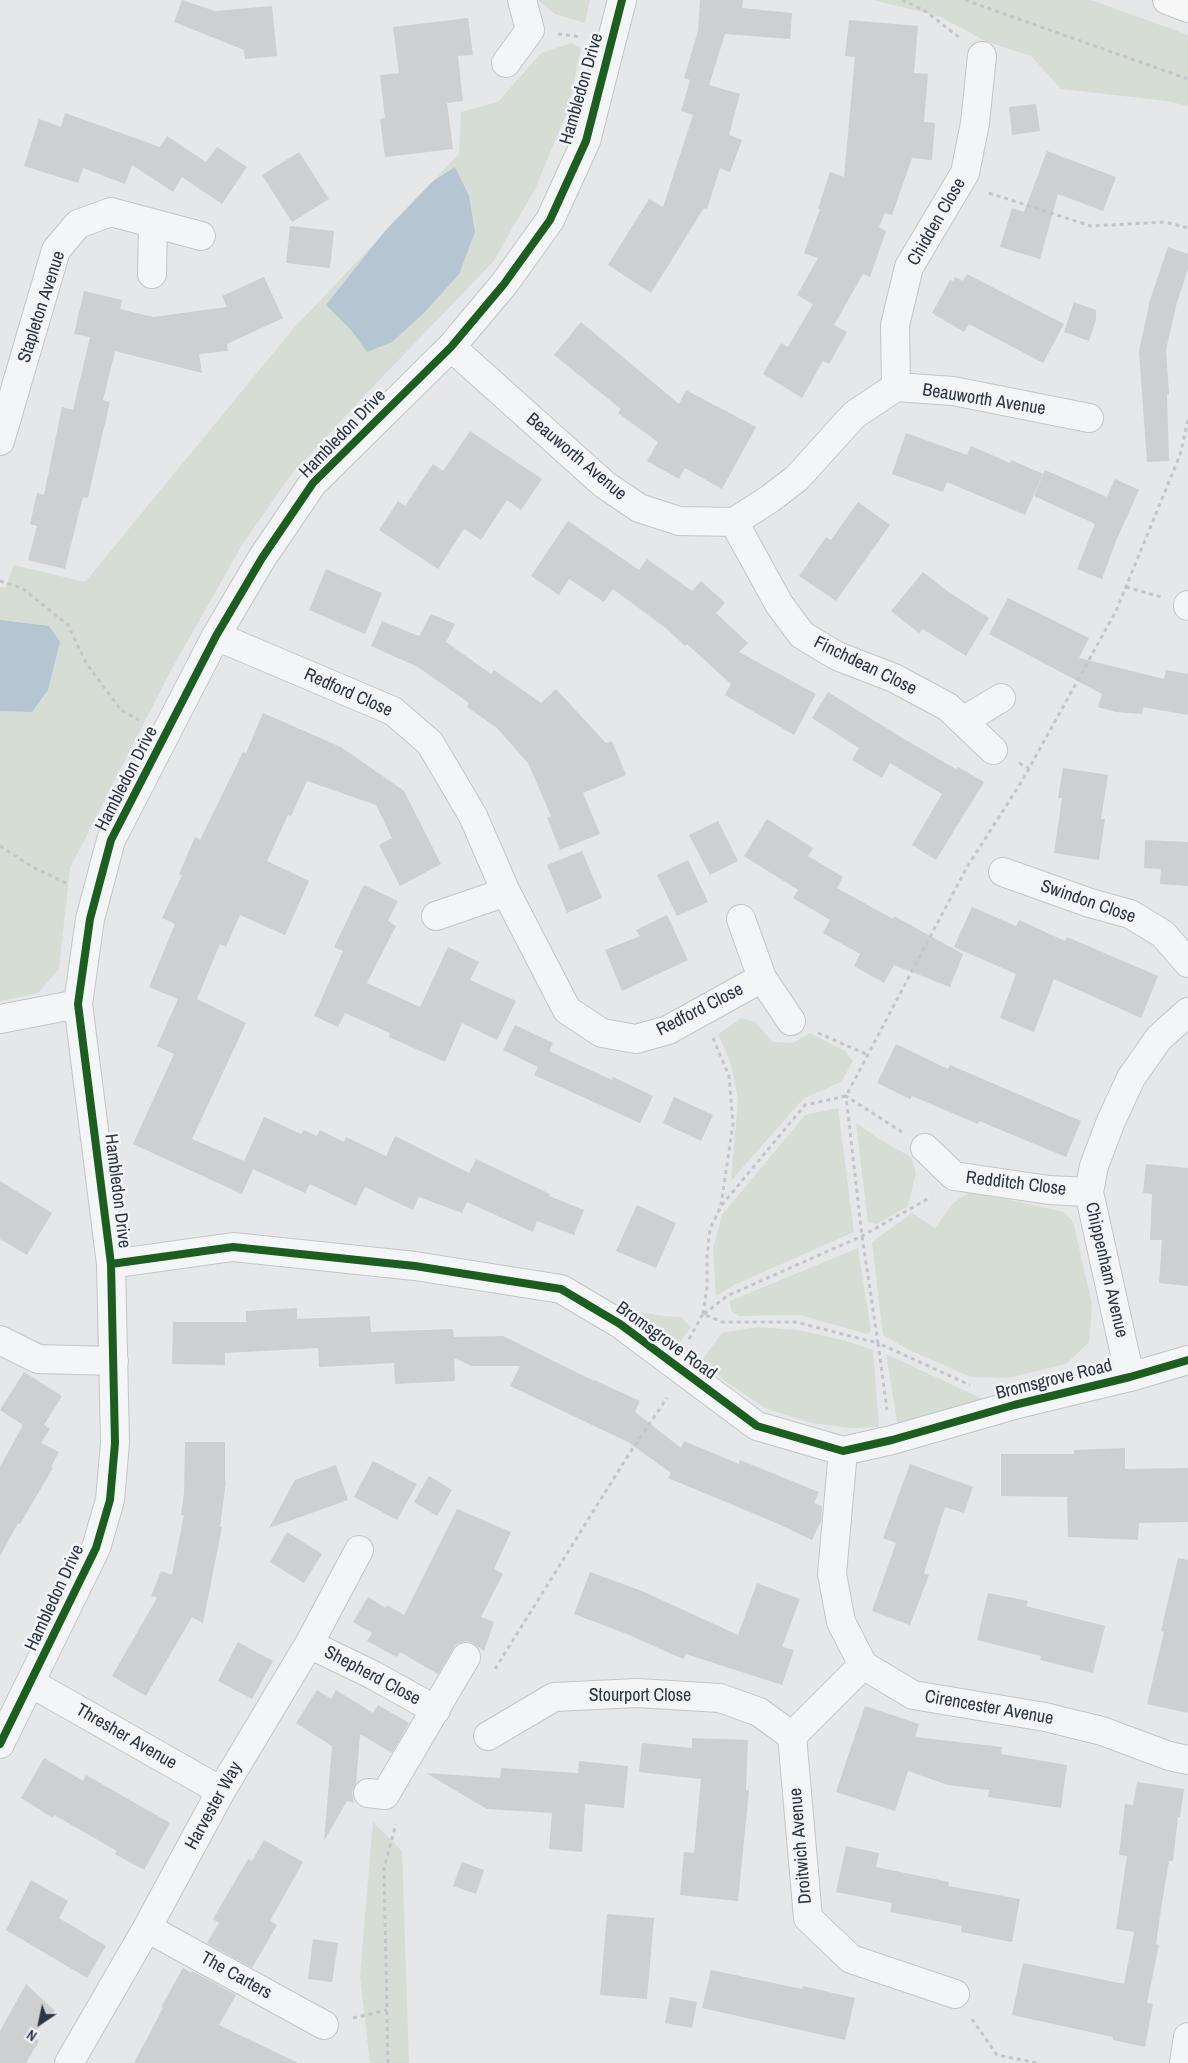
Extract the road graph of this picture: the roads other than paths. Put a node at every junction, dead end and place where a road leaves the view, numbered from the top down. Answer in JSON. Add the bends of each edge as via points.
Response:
{"nodes":[{"id":1,"x":522,"y":0,"type":"edge"},
{"id":2,"x":622,"y":0,"type":"edge"},
{"id":3,"x":1167,"y":0,"type":"edge"},
{"id":4,"x":1188,"y":8,"type":"edge"},
{"id":5,"x":982,"y":56,"type":"road end"},
{"id":6,"x":506,"y":63,"type":"dead end"},
{"id":7,"x":153,"y":224,"type":"junction"},
{"id":8,"x":201,"y":236,"type":"dead end"},
{"id":9,"x":152,"y":274,"type":"dead end"},
{"id":10,"x":451,"y":347,"type":"junction"},
{"id":11,"x":896,"y":387,"type":"junction"},
{"id":12,"x":1089,"y":418,"type":"dead end"},
{"id":13,"x":0,"y":441,"type":"edge"},
{"id":14,"x":734,"y":522,"type":"junction"},
{"id":15,"x":216,"y":636,"type":"junction"},
{"id":16,"x":1001,"y":698,"type":"dead end"},
{"id":17,"x":962,"y":722,"type":"junction"},
{"id":18,"x":993,"y":750,"type":"dead end"},
{"id":19,"x":1003,"y":872,"type":"dead end"},
{"id":20,"x":506,"y":892,"type":"junction"},
{"id":21,"x":436,"y":916,"type":"dead end"},
{"id":22,"x":741,"y":919,"type":"dead end"},
{"id":23,"x":1188,"y":962,"type":"edge"},
{"id":24,"x":762,"y":978,"type":"junction"},
{"id":25,"x":78,"y":1004,"type":"junction"},
{"id":26,"x":1188,"y":1012,"type":"edge"},
{"id":27,"x":0,"y":1019,"type":"edge"},
{"id":28,"x":791,"y":1021,"type":"road end"},
{"id":29,"x":925,"y":1148,"type":"road end"},
{"id":30,"x":1089,"y":1192,"type":"junction"},
{"id":31,"x":111,"y":1264,"type":"junction"},
{"id":32,"x":0,"y":1340,"type":"edge"},
{"id":33,"x":1188,"y":1360,"type":"edge"},
{"id":34,"x":114,"y":1361,"type":"junction"},
{"id":35,"x":1130,"y":1377,"type":"junction"},
{"id":36,"x":843,"y":1451,"type":"junction"},
{"id":37,"x":359,"y":1550,"type":"dead end"},
{"id":38,"x":309,"y":1644,"type":"junction"},
{"id":39,"x":466,"y":1657,"type":"dead end"},
{"id":40,"x":863,"y":1665,"type":"junction"},
{"id":41,"x":31,"y":1683,"type":"junction"},
{"id":42,"x":436,"y":1710,"type":"junction"},
{"id":43,"x":488,"y":1736,"type":"dead end"},
{"id":44,"x":792,"y":1736,"type":"junction"},
{"id":45,"x":0,"y":1744,"type":"edge"},
{"id":46,"x":1188,"y":1760,"type":"edge"},
{"id":47,"x":221,"y":1791,"type":"junction"},
{"id":48,"x":368,"y":1793,"type":"dead end"},
{"id":49,"x":147,"y":1928,"type":"junction"},
{"id":50,"x":955,"y":1994,"type":"road end"},
{"id":51,"x":324,"y":2025,"type":"dead end"},
{"id":52,"x":1188,"y":2036,"type":"edge"},
{"id":53,"x":69,"y":2063,"type":"edge"},
{"id":54,"x":1184,"y":2063,"type":"edge"}],
"edges":[{"from":1,"to":6,"type":"street","via":[[530,30]]},
{"from":2,"to":10,"type":"street","name":"Hambledon Drive","via":[[586,141],[550,220],[504,284]]},
{"from":3,"to":4,"type":"main road"},
{"from":5,"to":11,"type":"street","name":"Chidden Close","via":[[975,123],[965,173],[909,267],[895,325]]},
{"from":7,"to":8,"type":"street","name":"Stapleton Avenue"},
{"from":7,"to":9,"type":"street"},
{"from":7,"to":13,"type":"street","name":"Stapleton Avenue","via":[[111,212],[78,224],[56,250]]},
{"from":10,"to":14,"type":"street","name":"Beauworth Avenue","via":[[605,485],[639,508],[679,521]]},
{"from":10,"to":15,"type":"street","name":"Hambledon Drive","via":[[313,483],[262,558]]},
{"from":11,"to":12,"type":"street","name":"Beauworth Avenue","via":[[953,392]]},
{"from":11,"to":14,"type":"street","via":[[854,415],[797,478]]},
{"from":14,"to":17,"type":"street","name":"Finchdean Close","via":[[779,604],[802,635],[837,656],[902,682],[948,707]]},
{"from":15,"to":20,"type":"street","name":"Redford Close","via":[[393,711],[430,743],[472,816]]},
{"from":15,"to":25,"type":"street","name":"Hambledon Drive","via":[[111,840],[90,919]]},
{"from":16,"to":17,"type":"street"},
{"from":17,"to":18,"type":"street","name":"Finchdean Close"},
{"from":19,"to":23,"type":"street","name":"Swindon Close","via":[[1130,914],[1163,934]]},
{"from":20,"to":21,"type":"street"},
{"from":20,"to":24,"type":"street","name":"Redford Close","via":[[567,1010],[602,1033],[636,1039],[668,1030]]},
{"from":22,"to":24,"type":"street","name":"Redford Close"},
{"from":24,"to":28,"type":"street","name":"Redford Close"},
{"from":25,"to":27,"type":"street"},
{"from":25,"to":31,"type":"street","name":"Hambledon Drive"},
{"from":26,"to":30,"type":"street","name":"Chippenham Avenue","via":[[1159,1038],[1131,1078],[1107,1130]]},
{"from":29,"to":30,"type":"street","name":"Redditch Close","via":[[954,1176],[1049,1190]]},
{"from":30,"to":35,"type":"street","name":"Chippenham Avenue"},
{"from":31,"to":34,"type":"street","name":"Hambledon Drive"},
{"from":31,"to":36,"type":"street","name":"Bromsgrove Road","via":[[233,1247],[415,1266],[561,1289],[620,1324],[757,1426]]},
{"from":32,"to":34,"type":"street","via":[[38,1360]]},
{"from":33,"to":35,"type":"street","name":"Bromsgrove Road"},
{"from":34,"to":41,"type":"street","name":"Hambledon Drive","via":[[116,1443],[110,1500],[96,1548]]},
{"from":35,"to":36,"type":"street","name":"Bromsgrove Road"},
{"from":36,"to":40,"type":"street","via":[[832,1574],[841,1622]]},
{"from":37,"to":38,"type":"street","name":"Harvester Way"},
{"from":38,"to":42,"type":"street","name":"Shepherd Close"},
{"from":38,"to":47,"type":"street","name":"Harvester Way"},
{"from":39,"to":42,"type":"street","name":"Shepherd Close"},
{"from":40,"to":44,"type":"street"},
{"from":40,"to":46,"type":"street","name":"Cirencester Avenue","via":[[914,1695],[1045,1717],[1102,1731]]},
{"from":41,"to":45,"type":"street","name":"Hambledon Drive"},
{"from":41,"to":47,"type":"street","name":"Thresher Avenue"},
{"from":42,"to":48,"type":"street","name":"Shepherd Close","via":[[385,1795]]},
{"from":43,"to":44,"type":"street","name":"Stourport Close","via":[[554,1697],[637,1693],[720,1698],[759,1712]]},
{"from":44,"to":50,"type":"street","name":"Droitwich Avenue","via":[[808,1918],[851,1959]]},
{"from":47,"to":49,"type":"street","name":"Harvester Way"},
{"from":49,"to":51,"type":"street","name":"The Carters"},
{"from":49,"to":53,"type":"street","name":"Harvester Way"},
{"from":52,"to":54,"type":"street"}]}
